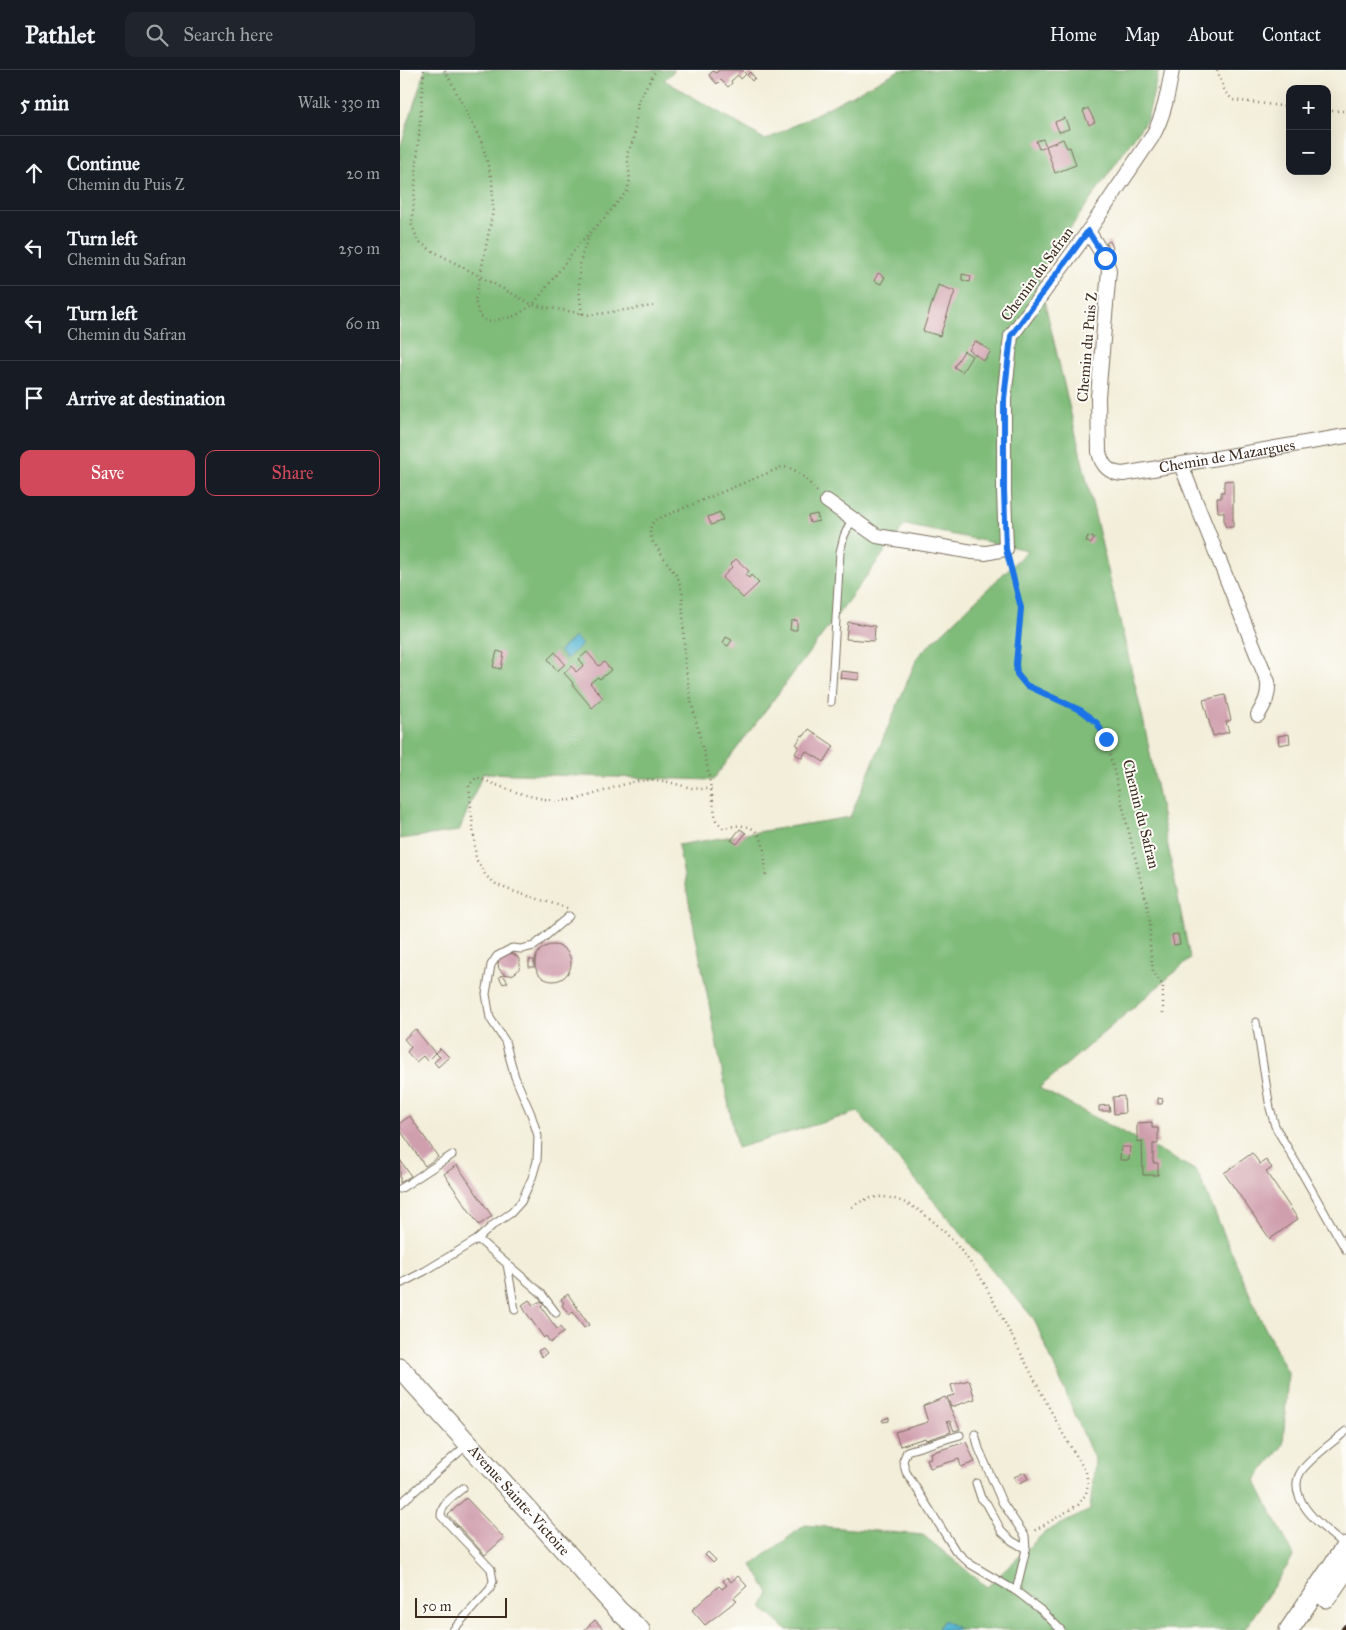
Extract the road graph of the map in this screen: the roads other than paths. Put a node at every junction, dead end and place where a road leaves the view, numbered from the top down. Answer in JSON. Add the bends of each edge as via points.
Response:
{"nodes":[{"id":1,"x":1172,"y":70,"type":"edge"},
{"id":2,"x":1088,"y":231,"type":"junction"},
{"id":3,"x":1346,"y":436,"type":"edge"},
{"id":4,"x":1181,"y":465,"type":"junction"},
{"id":5,"x":1107,"y":469,"type":"joint"},
{"id":6,"x":827,"y":501,"type":"road end"},
{"id":7,"x":852,"y":519,"type":"junction"},
{"id":8,"x":831,"y":702,"type":"dead end"},
{"id":9,"x":1258,"y":715,"type":"dead end"},
{"id":10,"x":569,"y":916,"type":"road end"},
{"id":11,"x":1256,"y":1022,"type":"dead end"},
{"id":12,"x":452,"y":1155,"type":"dead end"},
{"id":13,"x":400,"y":1189,"type":"edge"},
{"id":14,"x":478,"y":1239,"type":"junction"},
{"id":15,"x":1346,"y":1250,"type":"edge"},
{"id":16,"x":507,"y":1264,"type":"junction"},
{"id":17,"x":400,"y":1284,"type":"edge"},
{"id":18,"x":515,"y":1310,"type":"dead end"},
{"id":19,"x":556,"y":1313,"type":"dead end"},
{"id":20,"x":400,"y":1368,"type":"edge"},
{"id":21,"x":1346,"y":1431,"type":"edge"},
{"id":22,"x":975,"y":1434,"type":"dead end"},
{"id":23,"x":960,"y":1435,"type":"dead end"},
{"id":24,"x":469,"y":1443,"type":"junction"},
{"id":25,"x":976,"y":1483,"type":"dead end"},
{"id":26,"x":463,"y":1488,"type":"dead end"},
{"id":27,"x":400,"y":1504,"type":"edge"},
{"id":28,"x":1346,"y":1546,"type":"edge"},
{"id":29,"x":1026,"y":1548,"type":"junction"},
{"id":30,"x":1346,"y":1569,"type":"edge"},
{"id":31,"x":1016,"y":1591,"type":"junction"},
{"id":32,"x":453,"y":1630,"type":"edge"},
{"id":33,"x":640,"y":1630,"type":"edge"},
{"id":34,"x":1061,"y":1630,"type":"edge"},
{"id":35,"x":1289,"y":1630,"type":"edge"},
{"id":36,"x":1303,"y":1630,"type":"edge"}],
"edges":[{"from":1,"to":2,"type":"street","name":"Chemin du Safran","via":[[1159,125]]},
{"from":2,"to":5,"type":"street","name":"Chemin du Puis Z","via":[[1109,270],[1098,398],[1099,452]]},
{"from":2,"to":7,"type":"street","name":"Chemin du Safran","via":[[1011,336],[1004,399],[1006,549],[973,552],[877,536]]},
{"from":3,"to":4,"type":"street","name":"Chemin de Mazargues"},
{"from":4,"to":5,"type":"street","name":"Chemin de Mazargues","via":[[1123,474]]},
{"from":4,"to":9,"type":"street","via":[[1268,682],[1267,700]]},
{"from":6,"to":7,"type":"street"},
{"from":7,"to":8,"type":"lane","via":[[840,552]]},
{"from":10,"to":14,"type":"lane","via":[[534,946],[512,948],[497,956],[491,965],[486,994],[490,1018],[505,1041],[515,1077],[531,1114],[538,1136],[537,1161],[521,1202]]},
{"from":11,"to":15,"type":"lane","via":[[1275,1126]]},
{"from":12,"to":13,"type":"lane"},
{"from":14,"to":16,"type":"lane"},
{"from":14,"to":17,"type":"lane"},
{"from":16,"to":18,"type":"lane"},
{"from":16,"to":19,"type":"lane","via":[[541,1294]]},
{"from":20,"to":24,"type":"street","name":"Avenue Sainte-Victoire"},
{"from":21,"to":28,"type":"lane","via":[[1312,1459],[1297,1483],[1302,1503],[1317,1523]]},
{"from":22,"to":29,"type":"lane","via":[[1002,1502],[1024,1536]]},
{"from":23,"to":31,"type":"lane","via":[[907,1451],[903,1461],[906,1472],[955,1550],[970,1564]]},
{"from":24,"to":27,"type":"lane"},
{"from":24,"to":33,"type":"street","name":"Avenue Sainte-Victoire","via":[[619,1611]]},
{"from":25,"to":29,"type":"lane","via":[[981,1498],[1002,1532]]},
{"from":26,"to":32,"type":"lane","via":[[444,1505],[441,1516],[491,1569],[493,1582]]},
{"from":28,"to":35,"type":"street"},
{"from":29,"to":31,"type":"lane"},
{"from":30,"to":36,"type":"street"},
{"from":31,"to":34,"type":"lane"}]}
